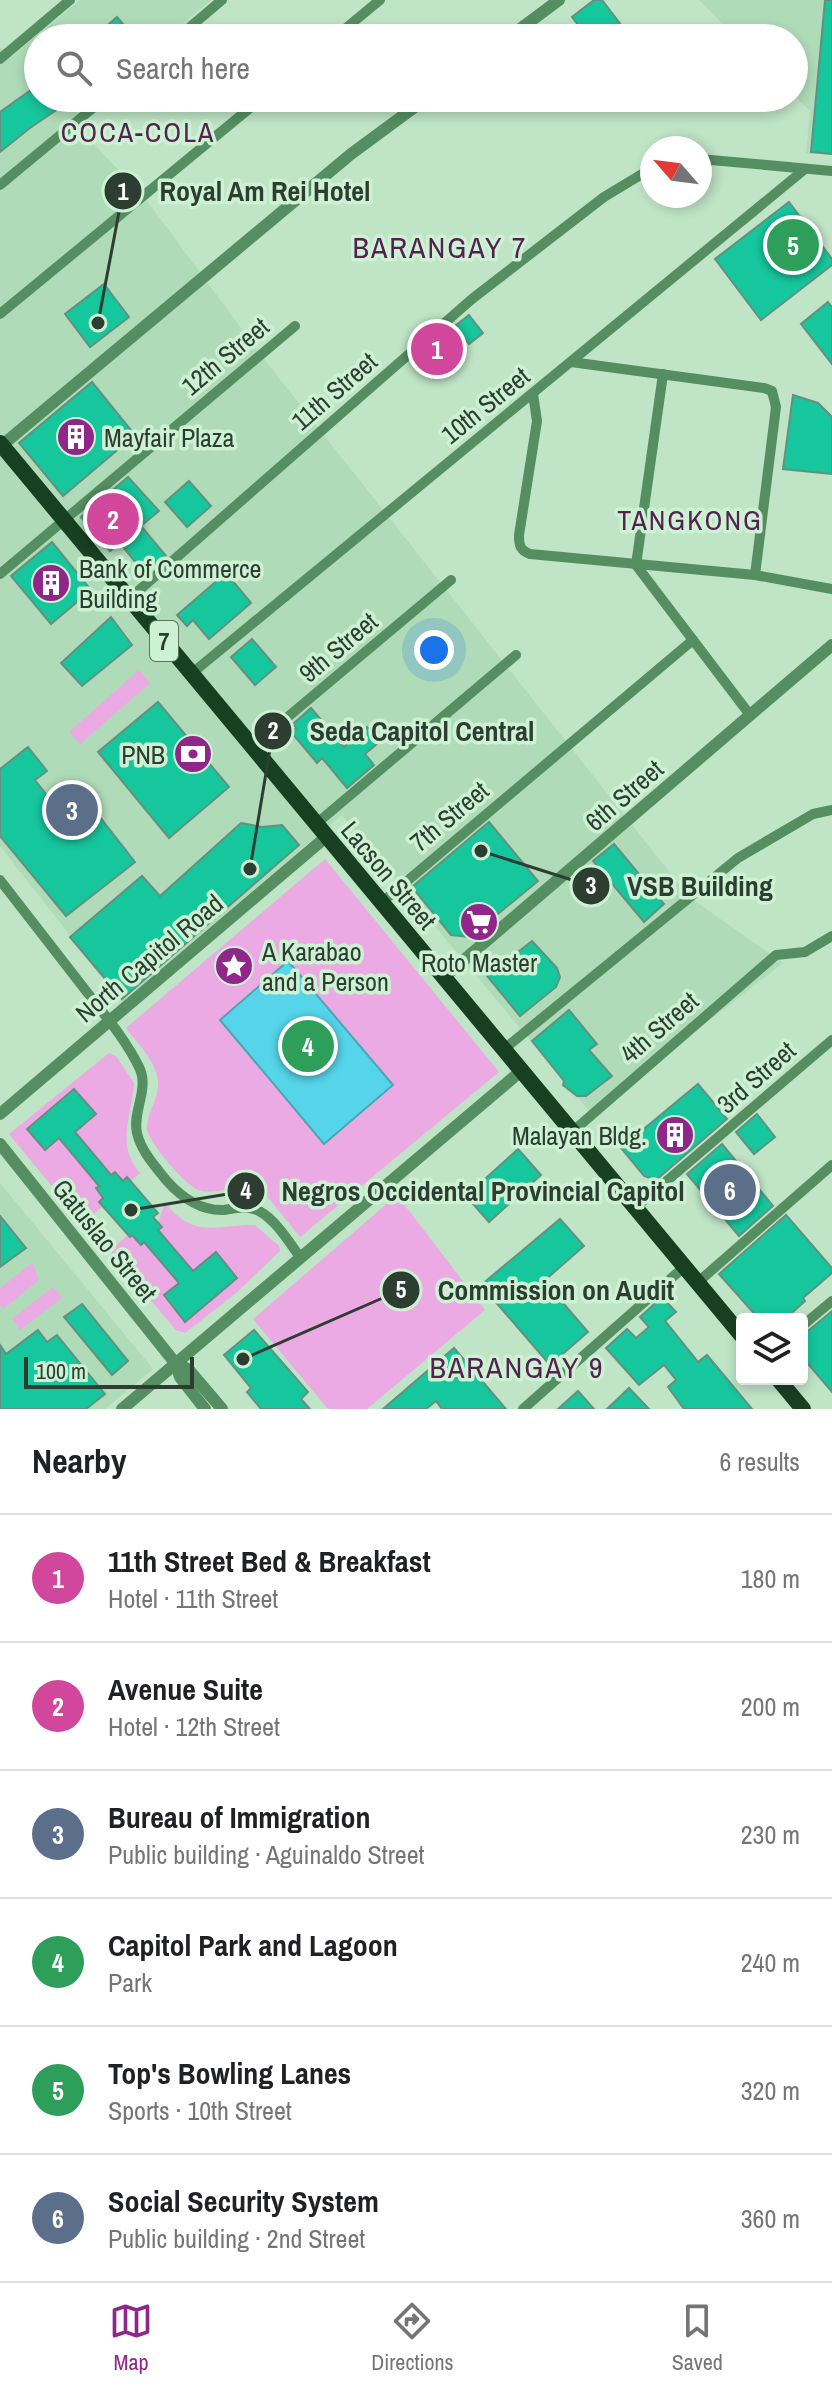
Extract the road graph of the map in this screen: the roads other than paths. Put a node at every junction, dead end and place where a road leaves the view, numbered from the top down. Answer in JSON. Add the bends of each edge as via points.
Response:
{"nodes":[{"id":1,"x":70,"y":0,"type":"edge"},
{"id":2,"x":222,"y":0,"type":"edge"},
{"id":3,"x":380,"y":0,"type":"edge"},
{"id":4,"x":559,"y":0,"type":"edge"},
{"id":5,"x":39,"y":24,"type":"edge"},
{"id":6,"x":194,"y":24,"type":"edge"},
{"id":7,"x":351,"y":24,"type":"edge"},
{"id":8,"x":527,"y":24,"type":"edge"},
{"id":9,"x":24,"y":36,"type":"edge"},
{"id":10,"x":2,"y":53,"type":"edge"},
{"id":11,"x":88,"y":112,"type":"edge"},
{"id":12,"x":245,"y":112,"type":"edge"},
{"id":13,"x":408,"y":112,"type":"edge"},
{"id":14,"x":712,"y":160,"type":"edge"},
{"id":15,"x":805,"y":169,"type":"junction"},
{"id":16,"x":832,"y":171,"type":"edge"},
{"id":17,"x":640,"y":175,"type":"edge"},
{"id":18,"x":0,"y":185,"type":"edge"},
{"id":19,"x":0,"y":314,"type":"edge"},
{"id":20,"x":295,"y":326,"type":"dead end"},
{"id":21,"x":571,"y":362,"type":"junction"},
{"id":22,"x":663,"y":374,"type":"junction"},
{"id":23,"x":533,"y":394,"type":"junction"},
{"id":24,"x":1,"y":445,"type":"edge"},
{"id":25,"x":64,"y":520,"type":"junction"},
{"id":26,"x":636,"y":565,"type":"junction"},
{"id":27,"x":0,"y":574,"type":"edge"},
{"id":28,"x":755,"y":575,"type":"junction"},
{"id":29,"x":451,"y":580,"type":"dead end"},
{"id":30,"x":832,"y":589,"type":"edge"},
{"id":31,"x":129,"y":599,"type":"junction"},
{"id":32,"x":693,"y":640,"type":"junction"},
{"id":33,"x":832,"y":645,"type":"edge"},
{"id":34,"x":516,"y":655,"type":"dead end"},
{"id":35,"x":191,"y":674,"type":"junction"},
{"id":36,"x":750,"y":715,"type":"junction"},
{"id":37,"x":252,"y":747,"type":"junction"},
{"id":38,"x":832,"y":810,"type":"edge"},
{"id":39,"x":321,"y":831,"type":"junction"},
{"id":40,"x":0,"y":880,"type":"edge"},
{"id":41,"x":381,"y":903,"type":"junction"},
{"id":42,"x":832,"y":936,"type":"edge"},
{"id":43,"x":443,"y":978,"type":"junction"},
{"id":44,"x":109,"y":1020,"type":"junction"},
{"id":45,"x":832,"y":1040,"type":"edge"},
{"id":46,"x":503,"y":1050,"type":"junction"},
{"id":47,"x":521,"y":1071,"type":"junction"},
{"id":48,"x":0,"y":1114,"type":"edge"},
{"id":49,"x":572,"y":1132,"type":"junction"},
{"id":50,"x":0,"y":1144,"type":"edge"},
{"id":51,"x":832,"y":1165,"type":"edge"},
{"id":52,"x":635,"y":1208,"type":"junction"},
{"id":53,"x":300,"y":1257,"type":"junction"},
{"id":54,"x":684,"y":1267,"type":"junction"},
{"id":55,"x":697,"y":1283,"type":"junction"},
{"id":56,"x":832,"y":1301,"type":"edge"},
{"id":57,"x":808,"y":1321,"type":"edge"},
{"id":58,"x":736,"y":1329,"type":"edge"},
{"id":59,"x":176,"y":1364,"type":"junction"},
{"id":60,"x":783,"y":1385,"type":"edge"},
{"id":61,"x":122,"y":1409,"type":"edge"},
{"id":62,"x":205,"y":1409,"type":"edge"},
{"id":63,"x":222,"y":1409,"type":"edge"},
{"id":64,"x":523,"y":1409,"type":"edge"},
{"id":65,"x":803,"y":1409,"type":"edge"}],
"edges":[{"from":1,"to":5,"type":"street"},
{"from":2,"to":6,"type":"street"},
{"from":3,"to":7,"type":"street"},
{"from":4,"to":8,"type":"street"},
{"from":9,"to":10,"type":"street"},
{"from":11,"to":18,"type":"street"},
{"from":12,"to":19,"type":"street"},
{"from":13,"to":24,"type":"street"},
{"from":14,"to":15,"type":"street"},
{"from":15,"to":16,"type":"street"},
{"from":15,"to":21,"type":"street","name":"10th Street"},
{"from":17,"to":31,"type":"street","name":"11th Street","via":[[472,299]]},
{"from":20,"to":25,"type":"street","name":"12th Street"},
{"from":21,"to":22,"type":"street"},
{"from":21,"to":23,"type":"street","name":"10th Street"},
{"from":22,"to":26,"type":"street"},
{"from":22,"to":28,"type":"street","via":[[764,388],[775,397]]},
{"from":23,"to":26,"type":"street","via":[[537,421],[519,535],[522,550]]},
{"from":23,"to":35,"type":"street","name":"10th Street"},
{"from":24,"to":25,"type":"main road","name":"Lacson Street","number":"7"},
{"from":25,"to":27,"type":"street","name":"12th Street"},
{"from":25,"to":31,"type":"main road","name":"Lacson Street","number":"7"},
{"from":26,"to":28,"type":"street"},
{"from":26,"to":32,"type":"street"},
{"from":28,"to":30,"type":"street"},
{"from":29,"to":37,"type":"street","name":"9th Street"},
{"from":31,"to":35,"type":"main road","name":"Lacson Street","number":"7"},
{"from":32,"to":36,"type":"street"},
{"from":32,"to":41,"type":"street","name":"7th Street"},
{"from":33,"to":36,"type":"street","name":"6th Street"},
{"from":34,"to":39,"type":"street"},
{"from":35,"to":37,"type":"main road","name":"Lacson Street","number":"7"},
{"from":36,"to":43,"type":"street","name":"6th Street"},
{"from":37,"to":39,"type":"main road","name":"Lacson Street","number":"7"},
{"from":38,"to":46,"type":"street","via":[[813,814],[738,858]]},
{"from":39,"to":41,"type":"main road","name":"Lacson Street","number":"7"},
{"from":39,"to":44,"type":"street","name":"North Capitol Road"},
{"from":40,"to":44,"type":"street"},
{"from":41,"to":43,"type":"main road","name":"Lacson Street","number":"7"},
{"from":42,"to":49,"type":"street","name":"4th Street","via":[[805,952],[776,955]]},
{"from":43,"to":46,"type":"main road","name":"Lacson Street","number":"7"},
{"from":44,"to":48,"type":"street","name":"North Capitol Road"},
{"from":44,"to":53,"type":"street","via":[[139,1067],[143,1081],[137,1134],[167,1181],[201,1207],[259,1211]]},
{"from":45,"to":52,"type":"street","name":"3rd Street"},
{"from":46,"to":47,"type":"main road","name":"Lacson Street","number":"7"},
{"from":47,"to":49,"type":"main road","name":"Lacson Street","number":"7"},
{"from":47,"to":53,"type":"street"},
{"from":49,"to":52,"type":"main road","name":"Lacson Street","number":"7"},
{"from":50,"to":59,"type":"street","name":"Gatuslao Street"},
{"from":51,"to":55,"type":"street"},
{"from":52,"to":54,"type":"main road","name":"Lacson Street","number":"7"},
{"from":53,"to":59,"type":"street"},
{"from":54,"to":55,"type":"main road","name":"Lacson Street","number":"7"},
{"from":54,"to":64,"type":"street"},
{"from":55,"to":58,"type":"main road","name":"Lacson Street","number":"7"},
{"from":56,"to":57,"type":"street"},
{"from":59,"to":61,"type":"street"},
{"from":59,"to":62,"type":"street","name":"Gatuslao Street"},
{"from":59,"to":63,"type":"street","name":"Gatuslao Street","via":[[188,1369]]},
{"from":60,"to":65,"type":"main road"}]}
